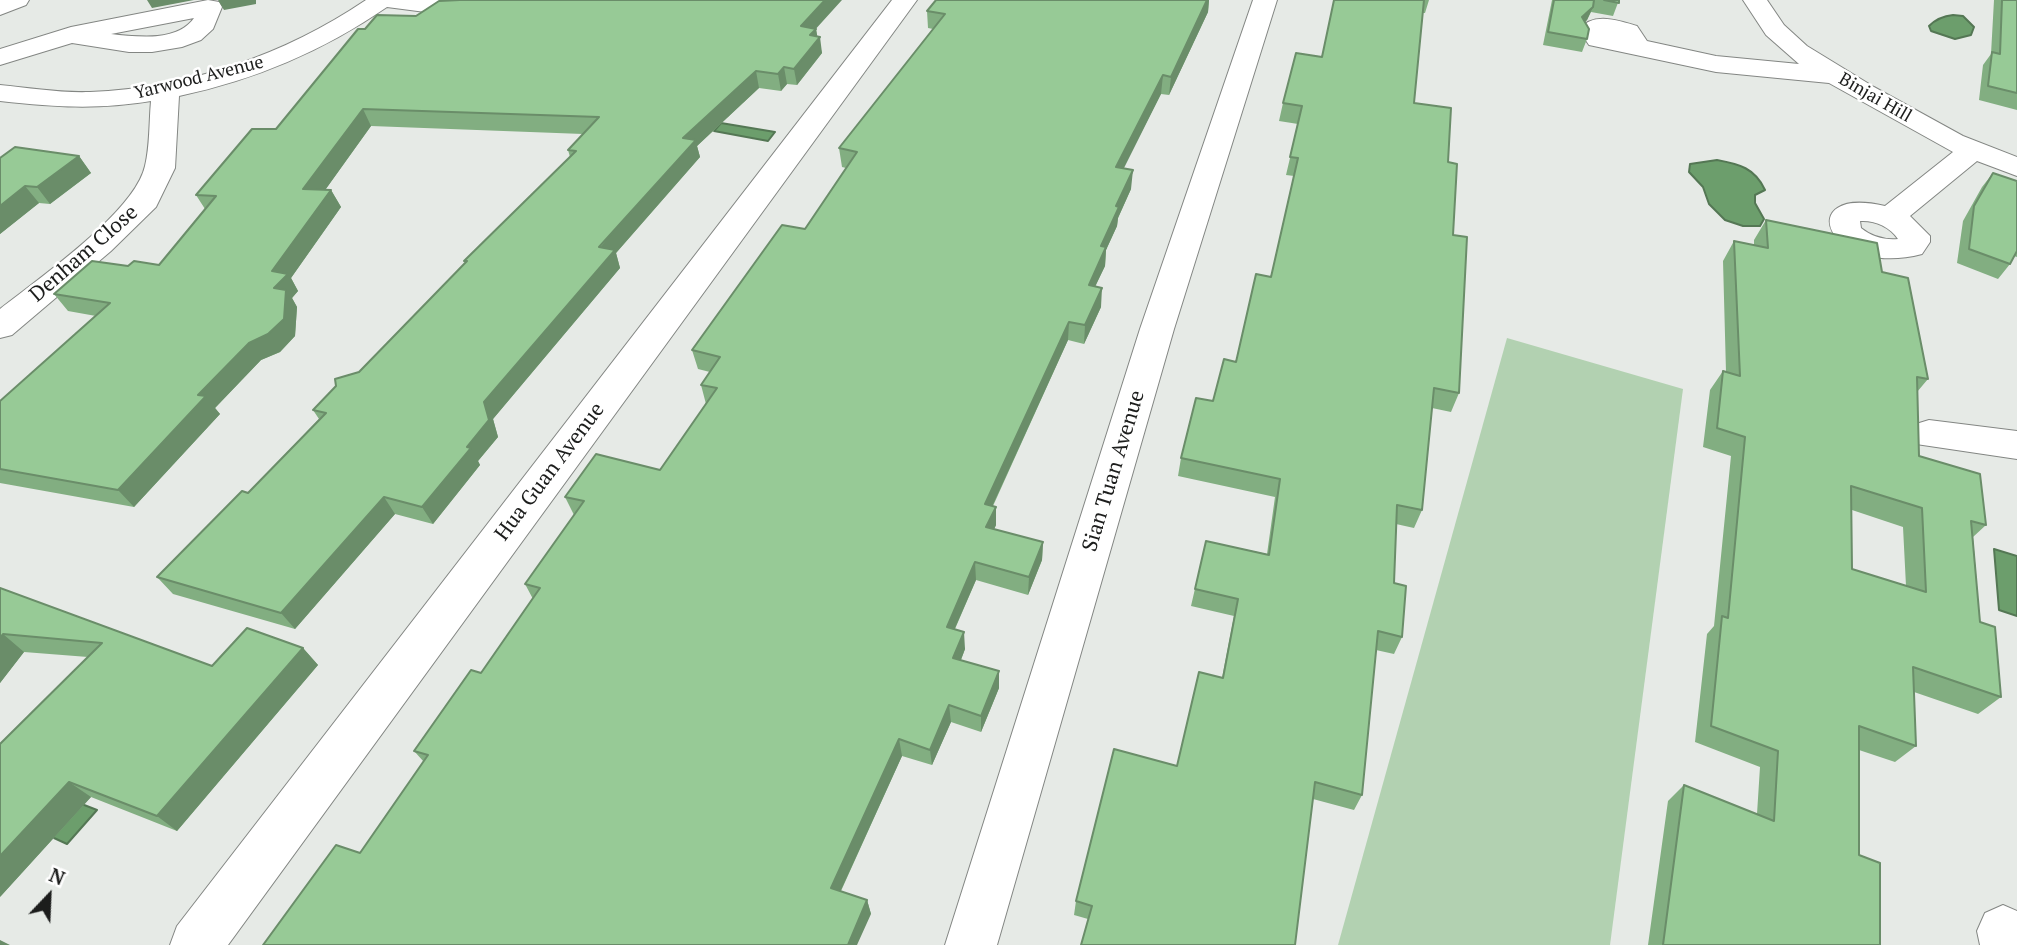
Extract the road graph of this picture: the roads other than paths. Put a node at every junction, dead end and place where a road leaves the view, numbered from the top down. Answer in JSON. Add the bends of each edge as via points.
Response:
{"nodes":[{"id":1,"x":17,"y":0,"type":"edge"},
{"id":2,"x":384,"y":0,"type":"edge"},
{"id":3,"x":905,"y":0,"type":"edge"},
{"id":4,"x":1265,"y":0,"type":"edge"},
{"id":5,"x":1755,"y":0,"type":"edge"},
{"id":6,"x":0,"y":8,"type":"edge"},
{"id":7,"x":456,"y":9,"type":"edge"},
{"id":8,"x":71,"y":35,"type":"dead end"},
{"id":9,"x":1629,"y":45,"type":"dead end"},
{"id":10,"x":0,"y":57,"type":"edge"},
{"id":11,"x":1834,"y":75,"type":"junction"},
{"id":12,"x":166,"y":90,"type":"junction"},
{"id":13,"x":0,"y":93,"type":"edge"},
{"id":14,"x":1972,"y":150,"type":"junction"},
{"id":15,"x":2017,"y":167,"type":"edge"},
{"id":16,"x":1891,"y":217,"type":"dead end"},
{"id":17,"x":0,"y":327,"type":"edge"},
{"id":18,"x":1929,"y":434,"type":"dead end"},
{"id":19,"x":2017,"y":445,"type":"edge"},
{"id":20,"x":196,"y":945,"type":"edge"},
{"id":21,"x":971,"y":945,"type":"edge"}],
"edges":[{"from":1,"to":6,"type":"street"},
{"from":2,"to":7,"type":"street"},
{"from":2,"to":12,"type":"street","name":"Yarwood Avenue","via":[[319,40],[281,57]]},
{"from":3,"to":20,"type":"street","name":"Hua Guan Avenue"},
{"from":4,"to":21,"type":"street","name":"Sian Tuan Avenue","via":[[1157,329]]},
{"from":5,"to":11,"type":"street","name":"Binjai Hill","via":[[1775,30],[1798,52]]},
{"from":8,"to":10,"type":"street"},
{"from":9,"to":11,"type":"street","via":[[1716,64]]},
{"from":11,"to":14,"type":"street","name":"Binjai Hill"},
{"from":12,"to":13,"type":"street","name":"Yarwood Avenue","via":[[61,100]]},
{"from":12,"to":17,"type":"street","name":"Denham Close","via":[[160,168],[145,201]]},
{"from":14,"to":15,"type":"street","name":"Binjai Hill"},
{"from":14,"to":16,"type":"street"},
{"from":18,"to":19,"type":"street"}]}
